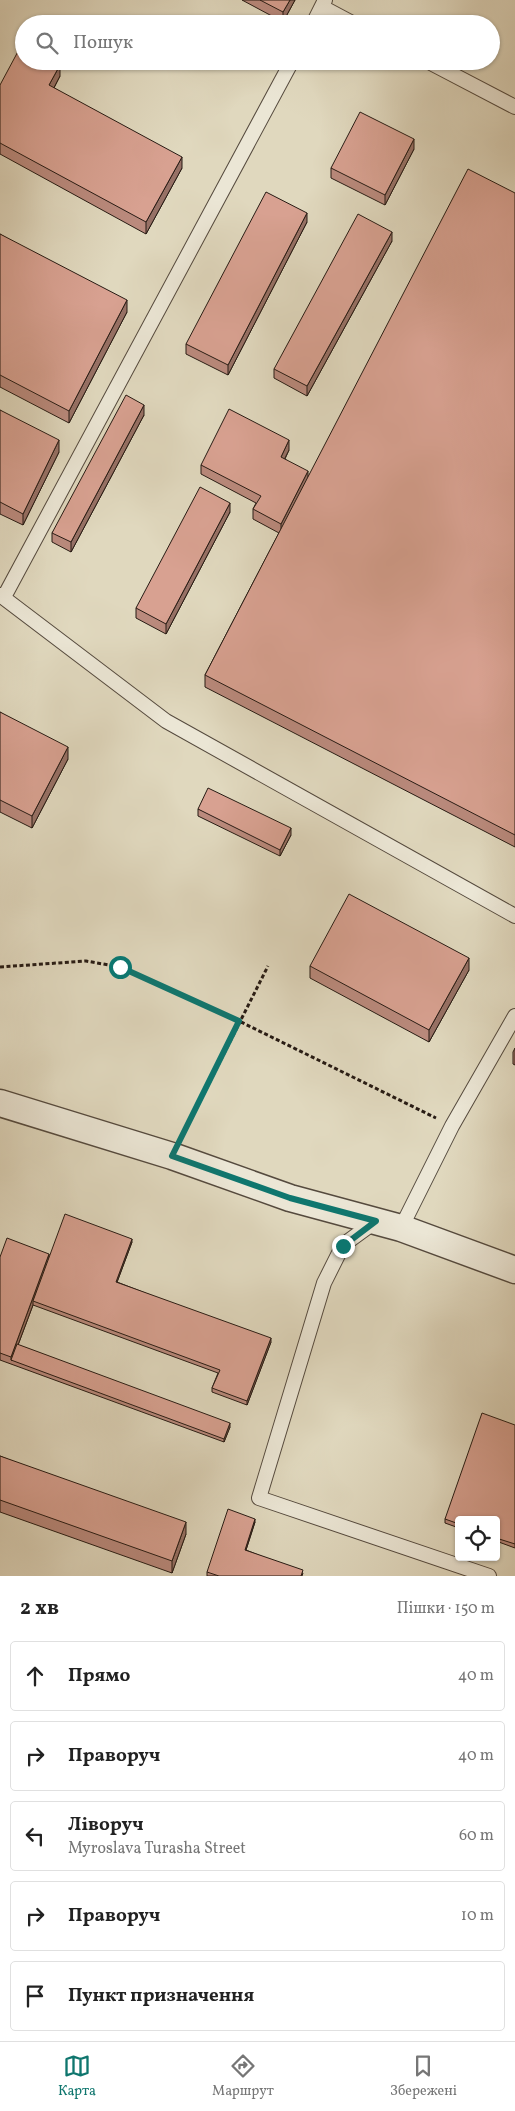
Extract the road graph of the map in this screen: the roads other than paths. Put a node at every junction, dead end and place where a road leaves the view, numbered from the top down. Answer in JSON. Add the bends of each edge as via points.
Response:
{"nodes":[{"id":1,"x":323,"y":3,"type":"edge"},
{"id":2,"x":317,"y":15,"type":"edge"},
{"id":3,"x":341,"y":15,"type":"edge"},
{"id":4,"x":287,"y":70,"type":"edge"},
{"id":5,"x":444,"y":70,"type":"edge"},
{"id":6,"x":515,"y":107,"type":"edge"},
{"id":7,"x":2,"y":596,"type":"edge"},
{"id":8,"x":515,"y":916,"type":"edge"},
{"id":9,"x":515,"y":1016,"type":"edge"},
{"id":10,"x":0,"y":1103,"type":"edge"},
{"id":11,"x":376,"y":1221,"type":"junction"},
{"id":12,"x":401,"y":1228,"type":"junction"},
{"id":13,"x":515,"y":1270,"type":"edge"},
{"id":14,"x":488,"y":1576,"type":"edge"}],
"edges":[{"from":1,"to":2,"type":"lane"},
{"from":1,"to":3,"type":"lane"},
{"from":4,"to":7,"type":"lane"},
{"from":5,"to":6,"type":"lane"},
{"from":7,"to":8,"type":"lane","via":[[166,721]]},
{"from":9,"to":12,"type":"lane","via":[[452,1126]]},
{"from":10,"to":11,"type":"street","via":[[172,1156],[290,1198]]},
{"from":11,"to":12,"type":"street"},
{"from":11,"to":14,"type":"lane","via":[[343,1246],[324,1283],[260,1498]]},
{"from":12,"to":13,"type":"street"}]}
